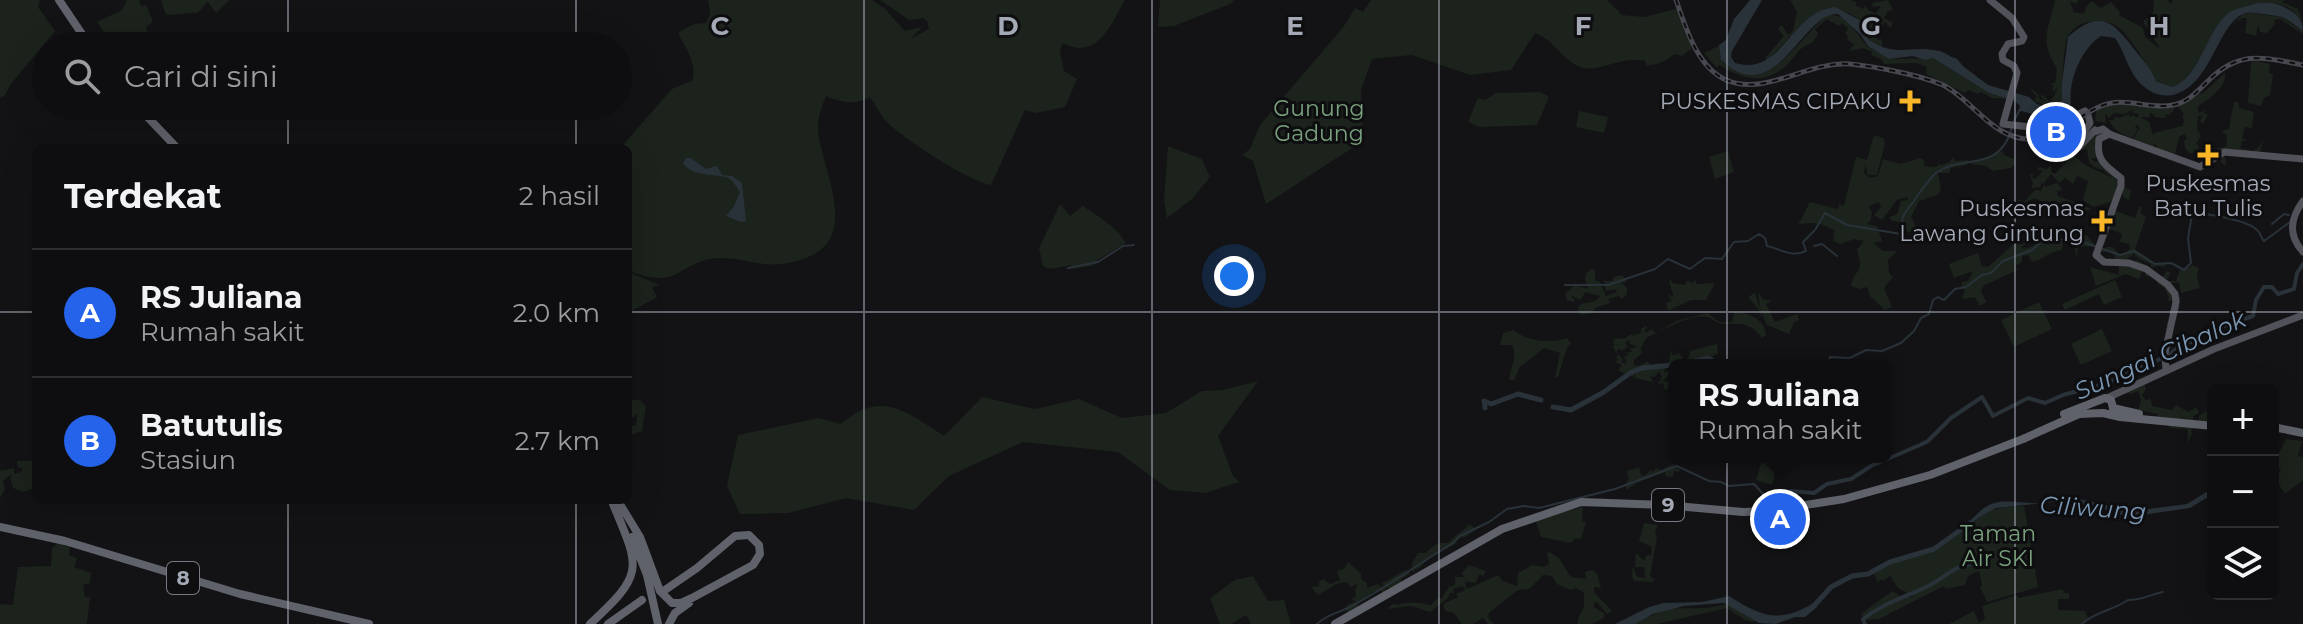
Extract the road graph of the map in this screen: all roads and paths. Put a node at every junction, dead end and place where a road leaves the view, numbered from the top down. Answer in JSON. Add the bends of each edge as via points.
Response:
{"nodes":[{"id":1,"x":57,"y":0,"type":"edge"},
{"id":2,"x":1990,"y":0,"type":"edge"},
{"id":3,"x":78,"y":32,"type":"edge"},
{"id":4,"x":143,"y":120,"type":"edge"},
{"id":5,"x":150,"y":120,"type":"edge"},
{"id":6,"x":2094,"y":132,"type":"junction"},
{"id":7,"x":2109,"y":134,"type":"junction"},
{"id":8,"x":2119,"y":137,"type":"junction"},
{"id":9,"x":165,"y":144,"type":"edge"},
{"id":10,"x":173,"y":144,"type":"edge"},
{"id":11,"x":2303,"y":159,"type":"edge"},
{"id":12,"x":2303,"y":201,"type":"edge"},
{"id":13,"x":2303,"y":252,"type":"edge"},
{"id":14,"x":2303,"y":315,"type":"edge"},
{"id":15,"x":2167,"y":363,"type":"junction"},
{"id":16,"x":2107,"y":405,"type":"junction"},
{"id":17,"x":2207,"y":423,"type":"edge"},
{"id":18,"x":2279,"y":431,"type":"edge"},
{"id":19,"x":2303,"y":436,"type":"edge"},
{"id":20,"x":617,"y":504,"type":"edge"},
{"id":21,"x":0,"y":527,"type":"edge"},
{"id":22,"x":635,"y":540,"type":"junction"},
{"id":23,"x":650,"y":573,"type":"junction"},
{"id":24,"x":643,"y":602,"type":"dead end"},
{"id":25,"x":369,"y":624,"type":"edge"},
{"id":26,"x":590,"y":624,"type":"edge"},
{"id":27,"x":611,"y":624,"type":"edge"},
{"id":28,"x":660,"y":624,"type":"edge"},
{"id":29,"x":669,"y":624,"type":"edge"},
{"id":30,"x":1335,"y":624,"type":"edge"}],
"edges":[{"from":1,"to":3,"type":"highway"},
{"from":2,"to":6,"type":"main road","via":[[2024,36],[2002,53],[2017,70],[2009,126],[2049,129],[2086,113],[2090,123],[2079,139],[2063,140],[2060,147],[2070,151]]},
{"from":4,"to":9,"type":"highway"},
{"from":5,"to":10,"type":"highway"},
{"from":6,"to":7,"type":"main road","via":[[2102,128]]},
{"from":6,"to":8,"type":"main road","via":[[2103,125]]},
{"from":7,"to":8,"type":"main road"},
{"from":7,"to":15,"type":"main road","via":[[2099,139],[2099,156],[2121,178],[2121,186],[2097,258],[2136,265],[2172,290],[2176,302]]},
{"from":8,"to":11,"type":"main road","via":[[2200,167],[2224,152]]},
{"from":12,"to":13,"type":"main road","via":[[2292,223]]},
{"from":14,"to":15,"type":"main road"},
{"from":15,"to":16,"type":"main road"},
{"from":16,"to":17,"type":"highway","number":"9","via":[[2135,416]]},
{"from":16,"to":30,"type":"highway","number":"9","via":[[1930,475],[1820,503],[1743,512],[1578,503],[1502,529]]},
{"from":18,"to":19,"type":"highway"},
{"from":20,"to":22,"type":"highway"},
{"from":21,"to":25,"type":"highway","number":"8"},
{"from":22,"to":23,"type":"highway"},
{"from":22,"to":26,"type":"highway","via":[[634,573],[627,587]]},
{"from":23,"to":28,"type":"highway"},
{"from":23,"to":29,"type":"highway","via":[[664,597],[681,603],[753,565],[759,545],[749,535],[735,536],[664,588],[734,533],[749,532],[762,544],[757,566],[682,607]]},
{"from":24,"to":27,"type":"highway"}]}
